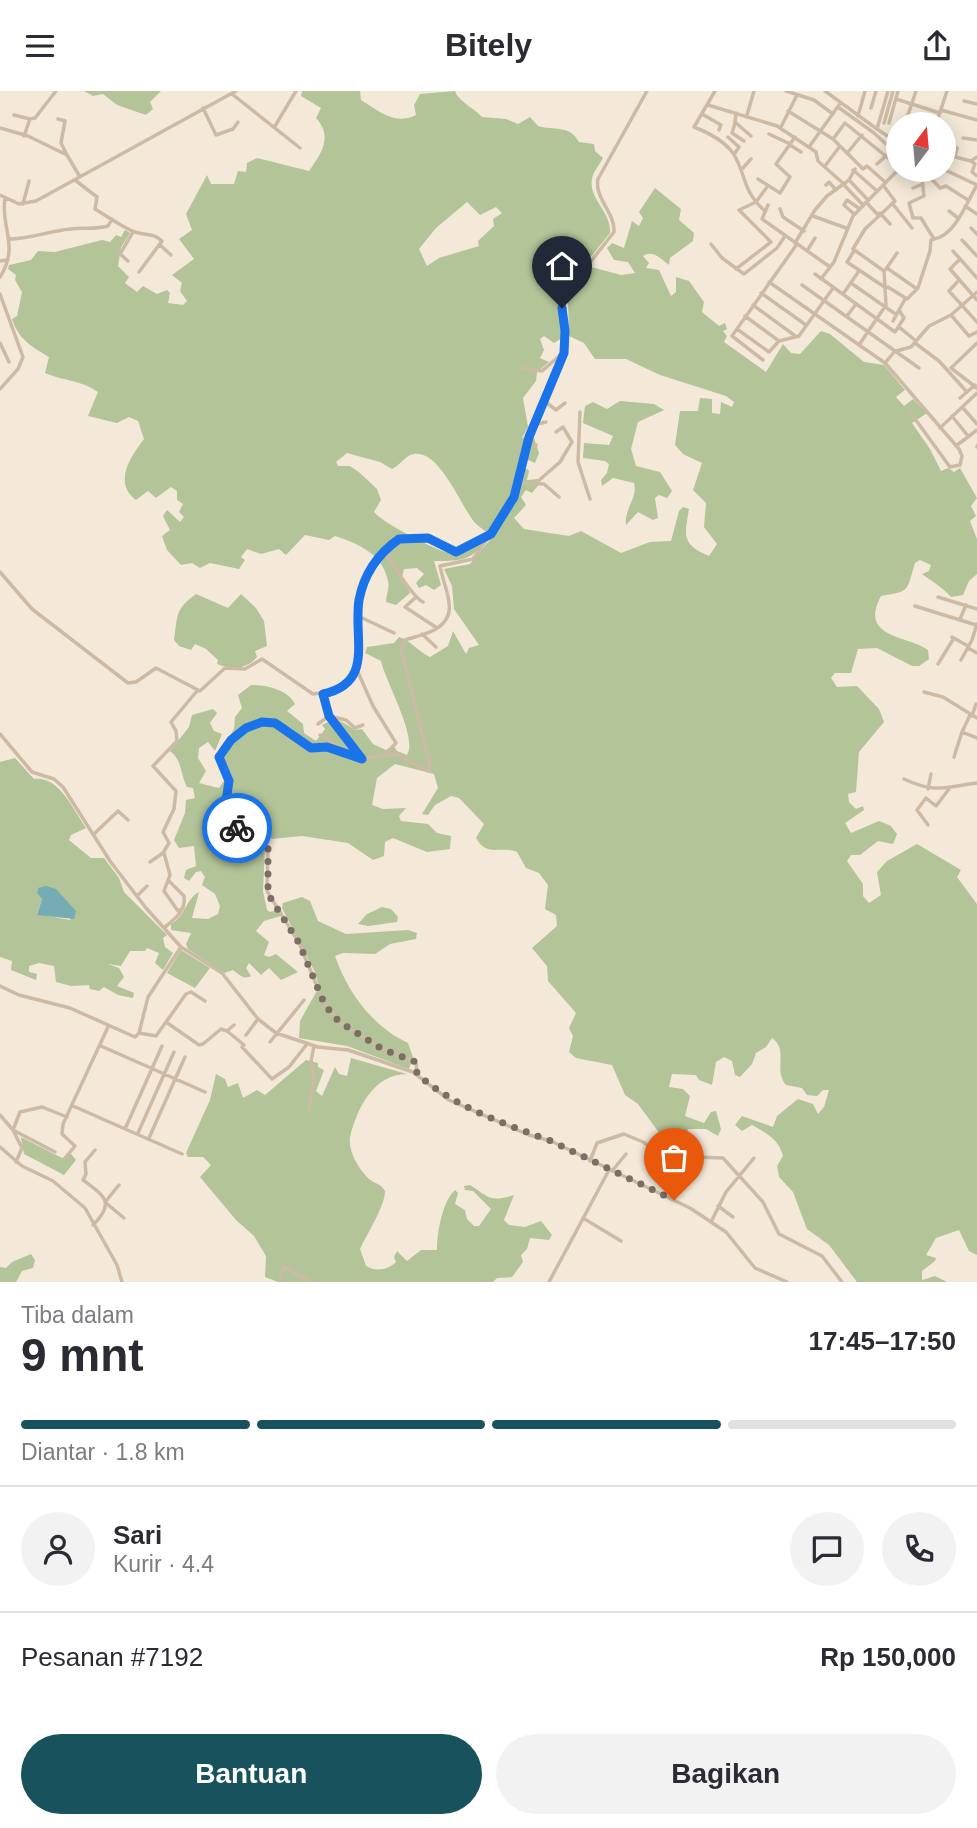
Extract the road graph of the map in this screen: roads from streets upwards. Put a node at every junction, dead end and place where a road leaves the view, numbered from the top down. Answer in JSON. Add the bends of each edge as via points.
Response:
{"nodes":[{"id":1,"x":56,"y":91,"type":"edge"},
{"id":2,"x":296,"y":91,"type":"edge"},
{"id":3,"x":647,"y":91,"type":"edge"},
{"id":4,"x":715,"y":91,"type":"edge"},
{"id":5,"x":754,"y":91,"type":"edge"},
{"id":6,"x":786,"y":91,"type":"edge"},
{"id":7,"x":825,"y":91,"type":"edge"},
{"id":8,"x":865,"y":91,"type":"edge"},
{"id":9,"x":875,"y":91,"type":"edge"},
{"id":10,"x":888,"y":91,"type":"edge"},
{"id":11,"x":896,"y":91,"type":"edge"},
{"id":12,"x":916,"y":91,"type":"edge"},
{"id":13,"x":947,"y":91,"type":"edge"},
{"id":14,"x":231,"y":93,"type":"edge"},
{"id":15,"x":796,"y":93,"type":"edge"},
{"id":16,"x":896,"y":100,"type":"junction"},
{"id":17,"x":964,"y":101,"type":"dead end"},
{"id":18,"x":977,"y":104,"type":"edge"},
{"id":19,"x":708,"y":105,"type":"junction"},
{"id":20,"x":839,"y":105,"type":"junction"},
{"id":21,"x":911,"y":105,"type":"junction"},
{"id":22,"x":203,"y":108,"type":"junction"},
{"id":23,"x":871,"y":109,"type":"dead end"},
{"id":24,"x":788,"y":111,"type":"junction"},
{"id":25,"x":941,"y":111,"type":"junction"},
{"id":26,"x":909,"y":112,"type":"edge"},
{"id":27,"x":736,"y":113,"type":"junction"},
{"id":28,"x":702,"y":114,"type":"junction"},
{"id":29,"x":833,"y":114,"type":"junction"},
{"id":30,"x":14,"y":115,"type":"dead end"},
{"id":31,"x":747,"y":115,"type":"junction"},
{"id":32,"x":859,"y":116,"type":"junction"},
{"id":33,"x":30,"y":119,"type":"junction"},
{"id":34,"x":58,"y":119,"type":"dead end"},
{"id":35,"x":977,"y":120,"type":"edge"},
{"id":36,"x":238,"y":122,"type":"dead end"},
{"id":37,"x":734,"y":124,"type":"junction"},
{"id":38,"x":275,"y":126,"type":"junction"},
{"id":39,"x":0,"y":128,"type":"edge"},
{"id":40,"x":780,"y":128,"type":"junction"},
{"id":41,"x":877,"y":129,"type":"junction"},
{"id":42,"x":820,"y":131,"type":"junction"},
{"id":43,"x":769,"y":134,"type":"dead end"},
{"id":44,"x":751,"y":135,"type":"dead end"},
{"id":45,"x":862,"y":135,"type":"junction"},
{"id":46,"x":886,"y":135,"type":"edge"},
{"id":47,"x":24,"y":136,"type":"junction"},
{"id":48,"x":728,"y":137,"type":"dead end"},
{"id":49,"x":795,"y":137,"type":"junction"},
{"id":50,"x":963,"y":138,"type":"dead end"},
{"id":51,"x":833,"y":139,"type":"junction"},
{"id":52,"x":977,"y":140,"type":"edge"},
{"id":53,"x":744,"y":141,"type":"dead end"},
{"id":54,"x":790,"y":144,"type":"junction"},
{"id":55,"x":886,"y":144,"type":"edge"},
{"id":56,"x":840,"y":146,"type":"junction"},
{"id":57,"x":809,"y":147,"type":"junction"},
{"id":58,"x":300,"y":148,"type":"dead end"},
{"id":59,"x":801,"y":152,"type":"dead end"},
{"id":60,"x":848,"y":152,"type":"junction"},
{"id":61,"x":735,"y":153,"type":"junction"},
{"id":62,"x":886,"y":154,"type":"edge"},
{"id":63,"x":67,"y":155,"type":"junction"},
{"id":64,"x":886,"y":156,"type":"edge"},
{"id":65,"x":956,"y":157,"type":"edge"},
{"id":66,"x":977,"y":157,"type":"edge"},
{"id":67,"x":751,"y":159,"type":"dead end"},
{"id":68,"x":971,"y":161,"type":"junction"},
{"id":69,"x":877,"y":164,"type":"dead end"},
{"id":70,"x":824,"y":167,"type":"junction"},
{"id":71,"x":743,"y":168,"type":"junction"},
{"id":72,"x":956,"y":175,"type":"edge"},
{"id":73,"x":977,"y":176,"type":"edge"},
{"id":74,"x":80,"y":177,"type":"junction"},
{"id":75,"x":758,"y":179,"type":"dead end"},
{"id":76,"x":75,"y":180,"type":"junction"},
{"id":77,"x":849,"y":180,"type":"junction"},
{"id":78,"x":29,"y":181,"type":"dead end"},
{"id":79,"x":886,"y":182,"type":"edge"},
{"id":80,"x":934,"y":182,"type":"edge"},
{"id":81,"x":884,"y":184,"type":"junction"},
{"id":82,"x":923,"y":184,"type":"joint"},
{"id":83,"x":826,"y":185,"type":"dead end"},
{"id":84,"x":844,"y":185,"type":"junction"},
{"id":85,"x":767,"y":187,"type":"junction"},
{"id":86,"x":913,"y":188,"type":"dead end"},
{"id":87,"x":836,"y":190,"type":"junction"},
{"id":88,"x":876,"y":190,"type":"junction"},
{"id":89,"x":0,"y":195,"type":"edge"},
{"id":90,"x":5,"y":198,"type":"junction"},
{"id":91,"x":968,"y":200,"type":"junction"},
{"id":92,"x":755,"y":202,"type":"junction"},
{"id":93,"x":892,"y":203,"type":"junction"},
{"id":94,"x":23,"y":204,"type":"junction"},
{"id":95,"x":864,"y":204,"type":"junction"},
{"id":96,"x":768,"y":205,"type":"dead end"},
{"id":97,"x":965,"y":206,"type":"junction"},
{"id":98,"x":780,"y":209,"type":"dead end"},
{"id":99,"x":765,"y":211,"type":"junction"},
{"id":100,"x":949,"y":211,"type":"dead end"},
{"id":101,"x":854,"y":214,"type":"junction"},
{"id":102,"x":879,"y":214,"type":"junction"},
{"id":103,"x":977,"y":214,"type":"edge"},
{"id":104,"x":813,"y":216,"type":"junction"},
{"id":105,"x":958,"y":218,"type":"junction"},
{"id":106,"x":112,"y":219,"type":"junction"},
{"id":107,"x":890,"y":224,"type":"dead end"},
{"id":108,"x":846,"y":228,"type":"junction"},
{"id":109,"x":912,"y":228,"type":"dead end"},
{"id":110,"x":971,"y":228,"type":"dead end"},
{"id":111,"x":804,"y":231,"type":"junction"},
{"id":112,"x":133,"y":232,"type":"junction"},
{"id":113,"x":977,"y":234,"type":"edge"},
{"id":114,"x":785,"y":236,"type":"junction"},
{"id":115,"x":815,"y":238,"type":"dead end"},
{"id":116,"x":9,"y":239,"type":"junction"},
{"id":117,"x":934,"y":239,"type":"junction"},
{"id":118,"x":962,"y":240,"type":"dead end"},
{"id":119,"x":858,"y":242,"type":"junction"},
{"id":120,"x":711,"y":244,"type":"dead end"},
{"id":121,"x":796,"y":244,"type":"junction"},
{"id":122,"x":160,"y":245,"type":"junction"},
{"id":123,"x":863,"y":245,"type":"dead end"},
{"id":124,"x":807,"y":251,"type":"junction"},
{"id":125,"x":854,"y":251,"type":"junction"},
{"id":126,"x":897,"y":253,"type":"dead end"},
{"id":127,"x":171,"y":255,"type":"dead end"},
{"id":128,"x":977,"y":256,"type":"edge"},
{"id":129,"x":960,"y":259,"type":"junction"},
{"id":130,"x":8,"y":260,"type":"junction"},
{"id":131,"x":0,"y":261,"type":"edge"},
{"id":132,"x":128,"y":261,"type":"dead end"},
{"id":133,"x":953,"y":265,"type":"junction"},
{"id":134,"x":830,"y":267,"type":"junction"},
{"id":135,"x":736,"y":269,"type":"junction"},
{"id":136,"x":885,"y":270,"type":"junction"},
{"id":137,"x":859,"y":271,"type":"junction"},
{"id":138,"x":139,"y":272,"type":"dead end"},
{"id":139,"x":815,"y":274,"type":"dead end"},
{"id":140,"x":0,"y":277,"type":"edge"},
{"id":141,"x":977,"y":278,"type":"edge"},
{"id":142,"x":821,"y":279,"type":"junction"},
{"id":143,"x":959,"y":281,"type":"junction"},
{"id":144,"x":769,"y":282,"type":"junction"},
{"id":145,"x":851,"y":283,"type":"junction"},
{"id":146,"x":802,"y":285,"type":"dead end"},
{"id":147,"x":887,"y":287,"type":"junction"},
{"id":148,"x":833,"y":288,"type":"junction"},
{"id":149,"x":917,"y":289,"type":"junction"},
{"id":150,"x":761,"y":293,"type":"junction"},
{"id":151,"x":0,"y":294,"type":"edge"},
{"id":152,"x":843,"y":294,"type":"junction"},
{"id":153,"x":976,"y":296,"type":"edge"},
{"id":154,"x":905,"y":299,"type":"junction"},
{"id":155,"x":824,"y":300,"type":"junction"},
{"id":156,"x":856,"y":304,"type":"junction"},
{"id":157,"x":752,"y":305,"type":"junction"},
{"id":158,"x":962,"y":306,"type":"junction"},
{"id":159,"x":885,"y":307,"type":"junction"},
{"id":160,"x":897,"y":312,"type":"junction"},
{"id":161,"x":815,"y":314,"type":"junction"},
{"id":162,"x":951,"y":315,"type":"junction"},
{"id":163,"x":745,"y":316,"type":"junction"},
{"id":164,"x":847,"y":317,"type":"junction"},
{"id":165,"x":877,"y":319,"type":"junction"},
{"id":166,"x":893,"y":321,"type":"dead end"},
{"id":167,"x":977,"y":321,"type":"edge"},
{"id":168,"x":806,"y":325,"type":"junction"},
{"id":169,"x":900,"y":327,"type":"junction"},
{"id":170,"x":737,"y":328,"type":"junction"},
{"id":171,"x":868,"y":332,"type":"junction"},
{"id":172,"x":977,"y":332,"type":"edge"},
{"id":173,"x":794,"y":335,"type":"junction"},
{"id":174,"x":779,"y":341,"type":"junction"},
{"id":175,"x":915,"y":342,"type":"junction"},
{"id":176,"x":0,"y":343,"type":"edge"},
{"id":177,"x":977,"y":343,"type":"edge"},
{"id":178,"x":859,"y":345,"type":"junction"},
{"id":179,"x":896,"y":351,"type":"junction"},
{"id":180,"x":564,"y":352,"type":"junction"},
{"id":181,"x":763,"y":360,"type":"dead end"},
{"id":182,"x":9,"y":362,"type":"dead end"},
{"id":183,"x":886,"y":363,"type":"junction"},
{"id":184,"x":523,"y":368,"type":"dead end"},
{"id":185,"x":919,"y":368,"type":"dead end"},
{"id":186,"x":976,"y":386,"type":"edge"},
{"id":187,"x":0,"y":389,"type":"edge"},
{"id":188,"x":967,"y":392,"type":"junction"},
{"id":189,"x":977,"y":393,"type":"edge"},
{"id":190,"x":960,"y":398,"type":"dead end"},
{"id":191,"x":543,"y":400,"type":"junction"},
{"id":192,"x":565,"y":403,"type":"dead end"},
{"id":193,"x":963,"y":408,"type":"junction"},
{"id":194,"x":580,"y":412,"type":"dead end"},
{"id":195,"x":910,"y":412,"type":"dead end"},
{"id":196,"x":952,"y":416,"type":"junction"},
{"id":197,"x":546,"y":422,"type":"dead end"},
{"id":198,"x":977,"y":424,"type":"edge"},
{"id":199,"x":533,"y":425,"type":"junction"},
{"id":200,"x":940,"y":428,"type":"junction"},
{"id":201,"x":977,"y":430,"type":"edge"},
{"id":202,"x":556,"y":432,"type":"dead end"},
{"id":203,"x":969,"y":437,"type":"junction"},
{"id":204,"x":575,"y":442,"type":"junction"},
{"id":205,"x":536,"y":445,"type":"dead end"},
{"id":206,"x":956,"y":446,"type":"junction"},
{"id":207,"x":525,"y":449,"type":"junction"},
{"id":208,"x":537,"y":482,"type":"junction"},
{"id":209,"x":518,"y":483,"type":"junction"},
{"id":210,"x":559,"y":497,"type":"dead end"},
{"id":211,"x":590,"y":499,"type":"dead end"},
{"id":212,"x":491,"y":534,"type":"junction"},
{"id":213,"x":387,"y":551,"type":"junction"},
{"id":214,"x":0,"y":572,"type":"edge"},
{"id":215,"x":938,"y":597,"type":"dead end"},
{"id":216,"x":415,"y":598,"type":"junction"},
{"id":217,"x":422,"y":602,"type":"dead end"},
{"id":218,"x":966,"y":605,"type":"junction"},
{"id":219,"x":915,"y":606,"type":"dead end"},
{"id":220,"x":977,"y":609,"type":"edge"},
{"id":221,"x":358,"y":616,"type":"junction"},
{"id":222,"x":960,"y":619,"type":"junction"},
{"id":223,"x":977,"y":624,"type":"edge"},
{"id":224,"x":437,"y":628,"type":"junction"},
{"id":225,"x":394,"y":633,"type":"dead end"},
{"id":226,"x":422,"y":634,"type":"junction"},
{"id":227,"x":436,"y":647,"type":"dead end"},
{"id":228,"x":968,"y":647,"type":"junction"},
{"id":229,"x":977,"y":653,"type":"edge"},
{"id":230,"x":961,"y":660,"type":"dead end"},
{"id":231,"x":938,"y":664,"type":"dead end"},
{"id":232,"x":357,"y":670,"type":"junction"},
{"id":233,"x":197,"y":691,"type":"junction"},
{"id":234,"x":924,"y":692,"type":"dead end"},
{"id":235,"x":323,"y":694,"type":"junction"},
{"id":236,"x":976,"y":704,"type":"edge"},
{"id":237,"x":329,"y":716,"type":"junction"},
{"id":238,"x":973,"y":716,"type":"edge"},
{"id":239,"x":318,"y":724,"type":"dead end"},
{"id":240,"x":363,"y":725,"type":"dead end"},
{"id":241,"x":962,"y":732,"type":"junction"},
{"id":242,"x":0,"y":734,"type":"edge"},
{"id":243,"x":320,"y":736,"type":"dead end"},
{"id":244,"x":977,"y":738,"type":"edge"},
{"id":245,"x":338,"y":750,"type":"junction"},
{"id":246,"x":383,"y":756,"type":"junction"},
{"id":247,"x":954,"y":757,"type":"dead end"},
{"id":248,"x":362,"y":759,"type":"junction"},
{"id":249,"x":932,"y":773,"type":"dead end"},
{"id":250,"x":905,"y":779,"type":"dead end"},
{"id":251,"x":977,"y":783,"type":"edge"},
{"id":252,"x":928,"y":789,"type":"junction"},
{"id":253,"x":949,"y":789,"type":"junction"},
{"id":254,"x":128,"y":820,"type":"dead end"},
{"id":255,"x":928,"y":825,"type":"dead end"},
{"id":256,"x":94,"y":834,"type":"junction"},
{"id":257,"x":163,"y":853,"type":"junction"},
{"id":258,"x":150,"y":862,"type":"dead end"},
{"id":259,"x":169,"y":881,"type":"junction"},
{"id":260,"x":147,"y":886,"type":"dead end"},
{"id":261,"x":137,"y":896,"type":"junction"},
{"id":262,"x":183,"y":908,"type":"junction"},
{"id":263,"x":165,"y":927,"type":"junction"},
{"id":264,"x":181,"y":947,"type":"junction"},
{"id":265,"x":0,"y":986,"type":"edge"},
{"id":266,"x":205,"y":1000,"type":"dead end"},
{"id":267,"x":304,"y":1000,"type":"dead end"},
{"id":268,"x":258,"y":1019,"type":"junction"},
{"id":269,"x":166,"y":1022,"type":"junction"},
{"id":270,"x":234,"y":1025,"type":"dead end"},
{"id":271,"x":108,"y":1027,"type":"junction"},
{"id":272,"x":227,"y":1031,"type":"junction"},
{"id":273,"x":139,"y":1033,"type":"junction"},
{"id":274,"x":276,"y":1034,"type":"junction"},
{"id":275,"x":246,"y":1035,"type":"dead end"},
{"id":276,"x":270,"y":1042,"type":"dead end"},
{"id":277,"x":307,"y":1044,"type":"junction"},
{"id":278,"x":101,"y":1046,"type":"junction"},
{"id":279,"x":313,"y":1046,"type":"junction"},
{"id":280,"x":162,"y":1047,"type":"dead end"},
{"id":281,"x":174,"y":1052,"type":"dead end"},
{"id":282,"x":185,"y":1057,"type":"dead end"},
{"id":283,"x":152,"y":1069,"type":"junction"},
{"id":284,"x":164,"y":1074,"type":"junction"},
{"id":285,"x":417,"y":1074,"type":"junction"},
{"id":286,"x":176,"y":1079,"type":"junction"},
{"id":287,"x":205,"y":1092,"type":"dead end"},
{"id":288,"x":73,"y":1106,"type":"junction"},
{"id":289,"x":309,"y":1111,"type":"dead end"},
{"id":290,"x":0,"y":1115,"type":"edge"},
{"id":291,"x":67,"y":1117,"type":"junction"},
{"id":292,"x":125,"y":1129,"type":"junction"},
{"id":293,"x":13,"y":1130,"type":"junction"},
{"id":294,"x":137,"y":1134,"type":"junction"},
{"id":295,"x":149,"y":1139,"type":"junction"},
{"id":296,"x":0,"y":1147,"type":"edge"},
{"id":297,"x":95,"y":1150,"type":"dead end"},
{"id":298,"x":55,"y":1152,"type":"dead end"},
{"id":299,"x":182,"y":1154,"type":"dead end"},
{"id":300,"x":626,"y":1154,"type":"dead end"},
{"id":301,"x":65,"y":1158,"type":"dead end"},
{"id":302,"x":754,"y":1158,"type":"dead end"},
{"id":303,"x":16,"y":1161,"type":"junction"},
{"id":304,"x":590,"y":1161,"type":"junction"},
{"id":305,"x":611,"y":1171,"type":"junction"},
{"id":306,"x":738,"y":1174,"type":"junction"},
{"id":307,"x":119,"y":1185,"type":"dead end"},
{"id":308,"x":758,"y":1185,"type":"dead end"},
{"id":309,"x":752,"y":1189,"type":"junction"},
{"id":310,"x":106,"y":1202,"type":"junction"},
{"id":311,"x":718,"y":1206,"type":"junction"},
{"id":312,"x":733,"y":1217,"type":"dead end"},
{"id":313,"x":124,"y":1218,"type":"dead end"},
{"id":314,"x":583,"y":1218,"type":"junction"},
{"id":315,"x":711,"y":1222,"type":"junction"},
{"id":316,"x":93,"y":1225,"type":"junction"},
{"id":317,"x":621,"y":1241,"type":"dead end"},
{"id":318,"x":122,"y":1282,"type":"edge"},
{"id":319,"x":279,"y":1282,"type":"edge"},
{"id":320,"x":312,"y":1282,"type":"edge"},
{"id":321,"x":549,"y":1282,"type":"edge"},
{"id":322,"x":787,"y":1282,"type":"edge"},
{"id":323,"x":842,"y":1282,"type":"edge"}],
"edges":[{"from":1,"to":33,"type":"street"},
{"from":2,"to":38,"type":"street"},
{"from":3,"to":180,"type":"street","via":[[598,179],[614,232],[563,297]]},
{"from":4,"to":19,"type":"street"},
{"from":5,"to":31,"type":"street"},
{"from":6,"to":15,"type":"street"},
{"from":7,"to":20,"type":"street"},
{"from":8,"to":32,"type":"street"},
{"from":9,"to":23,"type":"street"},
{"from":10,"to":41,"type":"street"},
{"from":11,"to":16,"type":"street"},
{"from":11,"to":16,"type":"street","via":[[887,121]]},
{"from":12,"to":21,"type":"street"},
{"from":13,"to":25,"type":"street"},
{"from":14,"to":22,"type":"street"},
{"from":14,"to":38,"type":"street"},
{"from":15,"to":24,"type":"street"},
{"from":15,"to":29,"type":"street"},
{"from":16,"to":21,"type":"street"},
{"from":17,"to":18,"type":"street"},
{"from":19,"to":27,"type":"street"},
{"from":19,"to":28,"type":"street"},
{"from":20,"to":29,"type":"street"},
{"from":20,"to":32,"type":"street"},
{"from":20,"to":55,"type":"street"},
{"from":21,"to":25,"type":"street"},
{"from":21,"to":26,"type":"street"},
{"from":22,"to":36,"type":"street","via":[[216,135]]},
{"from":22,"to":74,"type":"street"},
{"from":24,"to":40,"type":"street"},
{"from":24,"to":42,"type":"street"},
{"from":25,"to":35,"type":"street"},
{"from":27,"to":31,"type":"street"},
{"from":27,"to":37,"type":"street"},
{"from":28,"to":37,"type":"street","via":[[720,127]]},
{"from":28,"to":61,"type":"street","via":[[694,127],[721,139]]},
{"from":29,"to":42,"type":"street"},
{"from":30,"to":33,"type":"street"},
{"from":31,"to":40,"type":"street"},
{"from":32,"to":41,"type":"street"},
{"from":33,"to":47,"type":"street"},
{"from":34,"to":63,"type":"street","via":[[66,122],[61,143]]},
{"from":37,"to":44,"type":"street"},
{"from":37,"to":53,"type":"street","via":[[732,133]]},
{"from":38,"to":58,"type":"street"},
{"from":39,"to":47,"type":"street"},
{"from":40,"to":49,"type":"street"},
{"from":41,"to":46,"type":"street"},
{"from":42,"to":51,"type":"street"},
{"from":42,"to":57,"type":"street"},
{"from":43,"to":54,"type":"street"},
{"from":45,"to":51,"type":"street","via":[[845,123]]},
{"from":45,"to":60,"type":"street"},
{"from":45,"to":62,"type":"street"},
{"from":47,"to":63,"type":"street"},
{"from":48,"to":61,"type":"street","via":[[739,147]]},
{"from":49,"to":54,"type":"street"},
{"from":49,"to":57,"type":"street"},
{"from":50,"to":52,"type":"street"},
{"from":51,"to":56,"type":"street"},
{"from":54,"to":59,"type":"street"},
{"from":54,"to":85,"type":"street","via":[[776,166],[790,177],[779,193]]},
{"from":56,"to":60,"type":"street"},
{"from":56,"to":70,"type":"street"},
{"from":57,"to":70,"type":"street","via":[[818,153]]},
{"from":60,"to":81,"type":"street"},
{"from":61,"to":71,"type":"street"},
{"from":63,"to":74,"type":"street"},
{"from":64,"to":69,"type":"street"},
{"from":65,"to":68,"type":"street"},
{"from":66,"to":68,"type":"street"},
{"from":67,"to":71,"type":"street"},
{"from":68,"to":73,"type":"street"},
{"from":70,"to":84,"type":"street"},
{"from":71,"to":92,"type":"street"},
{"from":72,"to":91,"type":"street","via":[[977,185]]},
{"from":74,"to":76,"type":"street"},
{"from":75,"to":85,"type":"street"},
{"from":76,"to":94,"type":"street"},
{"from":76,"to":106,"type":"street","via":[[97,197],[96,210]]},
{"from":77,"to":84,"type":"street"},
{"from":77,"to":88,"type":"street","via":[[854,170]]},
{"from":77,"to":95,"type":"street"},
{"from":78,"to":94,"type":"street"},
{"from":79,"to":81,"type":"street"},
{"from":80,"to":91,"type":"street"},
{"from":81,"to":88,"type":"street"},
{"from":81,"to":93,"type":"street","via":[[895,200]]},
{"from":82,"to":86,"type":"street"},
{"from":82,"to":117,"type":"street","via":[[925,196],[910,202],[911,210]]},
{"from":83,"to":87,"type":"street","via":[[829,182]]},
{"from":84,"to":87,"type":"street"},
{"from":84,"to":95,"type":"street"},
{"from":85,"to":92,"type":"street"},
{"from":87,"to":104,"type":"street"},
{"from":88,"to":95,"type":"street"},
{"from":89,"to":90,"type":"street"},
{"from":90,"to":94,"type":"street"},
{"from":90,"to":116,"type":"street","via":[[2,214]]},
{"from":91,"to":97,"type":"street"},
{"from":92,"to":99,"type":"street"},
{"from":92,"to":135,"type":"street","via":[[738,210],[772,241]]},
{"from":93,"to":102,"type":"street"},
{"from":93,"to":109,"type":"street"},
{"from":95,"to":101,"type":"street"},
{"from":95,"to":101,"type":"street","via":[[846,200],[844,205]]},
{"from":95,"to":102,"type":"street"},
{"from":96,"to":99,"type":"street"},
{"from":97,"to":103,"type":"street"},
{"from":97,"to":105,"type":"street"},
{"from":98,"to":111,"type":"street","via":[[783,217]]},
{"from":99,"to":114,"type":"street","via":[[762,219]]},
{"from":100,"to":105,"type":"street"},
{"from":101,"to":108,"type":"street"},
{"from":102,"to":107,"type":"street"},
{"from":102,"to":119,"type":"street"},
{"from":104,"to":108,"type":"street"},
{"from":104,"to":111,"type":"street"},
{"from":105,"to":117,"type":"street","via":[[944,237]]},
{"from":106,"to":112,"type":"street"},
{"from":106,"to":116,"type":"street","via":[[108,226],[94,229]]},
{"from":108,"to":134,"type":"street"},
{"from":110,"to":113,"type":"street"},
{"from":111,"to":121,"type":"street"},
{"from":112,"to":122,"type":"street","via":[[154,235],[162,241]]},
{"from":112,"to":132,"type":"street","via":[[120,254]]},
{"from":114,"to":121,"type":"street"},
{"from":114,"to":135,"type":"street","via":[[777,249],[745,274]]},
{"from":115,"to":124,"type":"street"},
{"from":116,"to":130,"type":"street"},
{"from":117,"to":149,"type":"street"},
{"from":118,"to":128,"type":"street"},
{"from":119,"to":123,"type":"street"},
{"from":119,"to":125,"type":"street"},
{"from":120,"to":135,"type":"street"},
{"from":121,"to":124,"type":"street"},
{"from":121,"to":144,"type":"street"},
{"from":122,"to":127,"type":"street"},
{"from":122,"to":138,"type":"street"},
{"from":124,"to":134,"type":"street"},
{"from":125,"to":136,"type":"street"},
{"from":125,"to":137,"type":"street","via":[[847,262]]},
{"from":126,"to":136,"type":"street"},
{"from":129,"to":133,"type":"street"},
{"from":129,"to":133,"type":"street","via":[[953,251]]},
{"from":129,"to":141,"type":"street"},
{"from":130,"to":131,"type":"street"},
{"from":130,"to":140,"type":"street"},
{"from":133,"to":143,"type":"street","via":[[950,269]]},
{"from":134,"to":142,"type":"street"},
{"from":136,"to":147,"type":"street"},
{"from":136,"to":149,"type":"street"},
{"from":137,"to":145,"type":"street"},
{"from":137,"to":147,"type":"street"},
{"from":139,"to":142,"type":"street"},
{"from":142,"to":148,"type":"street"},
{"from":143,"to":153,"type":"street"},
{"from":143,"to":158,"type":"street","via":[[949,291]]},
{"from":144,"to":150,"type":"street"},
{"from":144,"to":161,"type":"street"},
{"from":145,"to":152,"type":"street"},
{"from":145,"to":159,"type":"street"},
{"from":146,"to":155,"type":"street"},
{"from":147,"to":154,"type":"street"},
{"from":147,"to":159,"type":"street"},
{"from":148,"to":152,"type":"street"},
{"from":148,"to":155,"type":"street"},
{"from":149,"to":154,"type":"street"},
{"from":150,"to":157,"type":"street"},
{"from":150,"to":168,"type":"street"},
{"from":151,"to":187,"type":"street","via":[[23,357]]},
{"from":152,"to":156,"type":"street"},
{"from":153,"to":158,"type":"street"},
{"from":154,"to":160,"type":"street"},
{"from":155,"to":161,"type":"street"},
{"from":155,"to":164,"type":"street"},
{"from":156,"to":164,"type":"street"},
{"from":156,"to":165,"type":"street"},
{"from":157,"to":163,"type":"street"},
{"from":157,"to":173,"type":"street"},
{"from":158,"to":162,"type":"street"},
{"from":158,"to":167,"type":"street"},
{"from":159,"to":160,"type":"street"},
{"from":159,"to":165,"type":"street"},
{"from":160,"to":166,"type":"street"},
{"from":160,"to":169,"type":"street","via":[[904,317]]},
{"from":161,"to":168,"type":"street"},
{"from":161,"to":178,"type":"street"},
{"from":162,"to":172,"type":"street","via":[[969,336]]},
{"from":162,"to":175,"type":"street","via":[[929,326]]},
{"from":163,"to":170,"type":"street"},
{"from":163,"to":174,"type":"street"},
{"from":164,"to":171,"type":"street"},
{"from":165,"to":169,"type":"street","via":[[895,332]]},
{"from":165,"to":171,"type":"street"},
{"from":168,"to":173,"type":"street","via":[[799,336]]},
{"from":169,"to":175,"type":"street"},
{"from":170,"to":174,"type":"street","via":[[770,351]]},
{"from":170,"to":181,"type":"street","via":[[732,338]]},
{"from":171,"to":178,"type":"street"},
{"from":171,"to":179,"type":"street"},
{"from":173,"to":174,"type":"street"},
{"from":175,"to":179,"type":"street"},
{"from":175,"to":188,"type":"street"},
{"from":176,"to":182,"type":"street"},
{"from":177,"to":186,"type":"street","via":[[951,368]]},
{"from":178,"to":183,"type":"street"},
{"from":179,"to":183,"type":"street"},
{"from":179,"to":185,"type":"street"},
{"from":180,"to":184,"type":"street","via":[[542,371]]},
{"from":180,"to":191,"type":"street"},
{"from":183,"to":200,"type":"street"},
{"from":186,"to":188,"type":"street"},
{"from":188,"to":190,"type":"street"},
{"from":189,"to":193,"type":"street"},
{"from":191,"to":192,"type":"street","via":[[556,410]]},
{"from":191,"to":199,"type":"street"},
{"from":193,"to":196,"type":"street"},
{"from":193,"to":198,"type":"street"},
{"from":194,"to":204,"type":"street"},
{"from":195,"to":206,"type":"street","via":[[954,469],[962,456]]},
{"from":196,"to":200,"type":"street"},
{"from":196,"to":203,"type":"street"},
{"from":197,"to":199,"type":"street"},
{"from":199,"to":207,"type":"street"},
{"from":200,"to":206,"type":"street"},
{"from":201,"to":203,"type":"street"},
{"from":202,"to":204,"type":"street","via":[[563,428]]},
{"from":203,"to":206,"type":"street"},
{"from":204,"to":208,"type":"street"},
{"from":204,"to":211,"type":"street","via":[[579,474]]},
{"from":205,"to":207,"type":"street"},
{"from":207,"to":209,"type":"street"},
{"from":208,"to":209,"type":"street"},
{"from":208,"to":210,"type":"street"},
{"from":209,"to":212,"type":"street","via":[[513,500]]},
{"from":212,"to":213,"type":"street","via":[[458,552],[422,538],[399,539]]},
{"from":212,"to":224,"type":"street","via":[[473,559],[440,566],[451,606]]},
{"from":213,"to":216,"type":"street"},
{"from":213,"to":221,"type":"street","via":[[366,577]]},
{"from":214,"to":233,"type":"street","via":[[25,603],[125,681],[133,684],[156,668]]},
{"from":215,"to":218,"type":"street"},
{"from":216,"to":217,"type":"street"},
{"from":216,"to":224,"type":"street","via":[[405,607]]},
{"from":218,"to":220,"type":"street"},
{"from":218,"to":222,"type":"street"},
{"from":219,"to":222,"type":"street"},
{"from":221,"to":225,"type":"street"},
{"from":221,"to":232,"type":"street"},
{"from":222,"to":223,"type":"street"},
{"from":223,"to":228,"type":"street"},
{"from":224,"to":226,"type":"street"},
{"from":226,"to":227,"type":"street"},
{"from":226,"to":246,"type":"street","via":[[405,641],[401,652],[430,769],[423,770],[395,754]]},
{"from":228,"to":229,"type":"street"},
{"from":228,"to":230,"type":"street"},
{"from":228,"to":231,"type":"street","via":[[953,637]]},
{"from":232,"to":235,"type":"street","via":[[343,687]]},
{"from":232,"to":246,"type":"street","via":[[396,743]]},
{"from":233,"to":235,"type":"street","via":[[225,668],[245,669],[262,659],[312,694]]},
{"from":233,"to":257,"type":"street","via":[[171,722],[177,741],[153,766],[176,789],[174,809],[163,830],[169,842]]},
{"from":234,"to":238,"type":"street","via":[[943,697]]},
{"from":235,"to":237,"type":"street"},
{"from":236,"to":238,"type":"street"},
{"from":237,"to":239,"type":"street"},
{"from":237,"to":240,"type":"street","via":[[355,728]]},
{"from":237,"to":248,"type":"street"},
{"from":238,"to":241,"type":"street"},
{"from":241,"to":244,"type":"street"},
{"from":241,"to":247,"type":"street"},
{"from":242,"to":256,"type":"street","via":[[32,772],[63,787]]},
{"from":243,"to":245,"type":"street"},
{"from":245,"to":248,"type":"street"},
{"from":245,"to":285,"type":"street","via":[[307,747],[275,723],[246,728],[219,757],[229,781],[224,815],[268,848],[268,894],[290,927],[334,1017],[382,1049],[416,1062]]},
{"from":246,"to":248,"type":"street"},
{"from":249,"to":252,"type":"street"},
{"from":250,"to":252,"type":"street"},
{"from":251,"to":253,"type":"street"},
{"from":252,"to":253,"type":"street"},
{"from":253,"to":255,"type":"street","via":[[936,806],[926,798],[922,801],[917,810]]},
{"from":254,"to":256,"type":"street","via":[[117,812]]},
{"from":256,"to":261,"type":"street"},
{"from":257,"to":258,"type":"street"},
{"from":257,"to":259,"type":"street"},
{"from":259,"to":262,"type":"street","via":[[185,896]]},
{"from":259,"to":262,"type":"street","via":[[164,891],[173,908]]},
{"from":260,"to":261,"type":"street"},
{"from":261,"to":263,"type":"street"},
{"from":262,"to":263,"type":"street"},
{"from":263,"to":264,"type":"street"},
{"from":264,"to":268,"type":"street","via":[[222,973]]},
{"from":264,"to":273,"type":"street","via":[[148,997]]},
{"from":265,"to":271,"type":"street","via":[[70,1008]]},
{"from":266,"to":269,"type":"street","via":[[186,993]]},
{"from":267,"to":274,"type":"street"},
{"from":268,"to":274,"type":"street"},
{"from":268,"to":275,"type":"street"},
{"from":269,"to":272,"type":"street","via":[[199,1045],[221,1029]]},
{"from":269,"to":273,"type":"street","via":[[156,1036]]},
{"from":270,"to":272,"type":"street"},
{"from":271,"to":273,"type":"street","via":[[133,1037]]},
{"from":271,"to":278,"type":"street"},
{"from":272,"to":277,"type":"street","via":[[272,1079],[289,1067]]},
{"from":274,"to":276,"type":"street"},
{"from":274,"to":277,"type":"street"},
{"from":277,"to":279,"type":"street"},
{"from":278,"to":283,"type":"street"},
{"from":278,"to":288,"type":"street"},
{"from":279,"to":285,"type":"street","via":[[348,1050]]},
{"from":279,"to":289,"type":"street"},
{"from":280,"to":283,"type":"street"},
{"from":281,"to":284,"type":"street"},
{"from":282,"to":286,"type":"street"},
{"from":283,"to":284,"type":"street"},
{"from":283,"to":292,"type":"street"},
{"from":284,"to":286,"type":"street"},
{"from":284,"to":294,"type":"street"},
{"from":285,"to":304,"type":"street","via":[[449,1100]]},
{"from":286,"to":287,"type":"street"},
{"from":286,"to":295,"type":"street"},
{"from":288,"to":291,"type":"street"},
{"from":288,"to":292,"type":"street"},
{"from":290,"to":293,"type":"street"},
{"from":291,"to":293,"type":"street","via":[[42,1107],[27,1109],[16,1116]]},
{"from":291,"to":301,"type":"street","via":[[61,1134],[75,1146]]},
{"from":292,"to":294,"type":"street"},
{"from":293,"to":298,"type":"street"},
{"from":293,"to":303,"type":"street","via":[[22,1148]]},
{"from":294,"to":295,"type":"street"},
{"from":295,"to":299,"type":"street"},
{"from":296,"to":303,"type":"street"},
{"from":297,"to":310,"type":"street","via":[[85,1163],[83,1180]]},
{"from":300,"to":305,"type":"street"},
{"from":302,"to":306,"type":"street"},
{"from":303,"to":316,"type":"street","via":[[81,1203]]},
{"from":304,"to":305,"type":"street"},
{"from":304,"to":306,"type":"street","via":[[597,1143],[626,1134],[665,1157],[682,1153],[722,1157]]},
{"from":305,"to":314,"type":"street"},
{"from":305,"to":315,"type":"street"},
{"from":306,"to":309,"type":"street"},
{"from":306,"to":311,"type":"street"},
{"from":307,"to":310,"type":"street"},
{"from":308,"to":309,"type":"street"},
{"from":309,"to":323,"type":"street","via":[[779,1234],[822,1256]]},
{"from":310,"to":313,"type":"street"},
{"from":310,"to":316,"type":"street"},
{"from":311,"to":312,"type":"street"},
{"from":311,"to":315,"type":"street"},
{"from":314,"to":317,"type":"street"},
{"from":314,"to":321,"type":"street"},
{"from":315,"to":322,"type":"street","via":[[734,1240],[755,1268]]},
{"from":316,"to":318,"type":"street"},
{"from":319,"to":320,"type":"street","via":[[284,1266]]}]}
